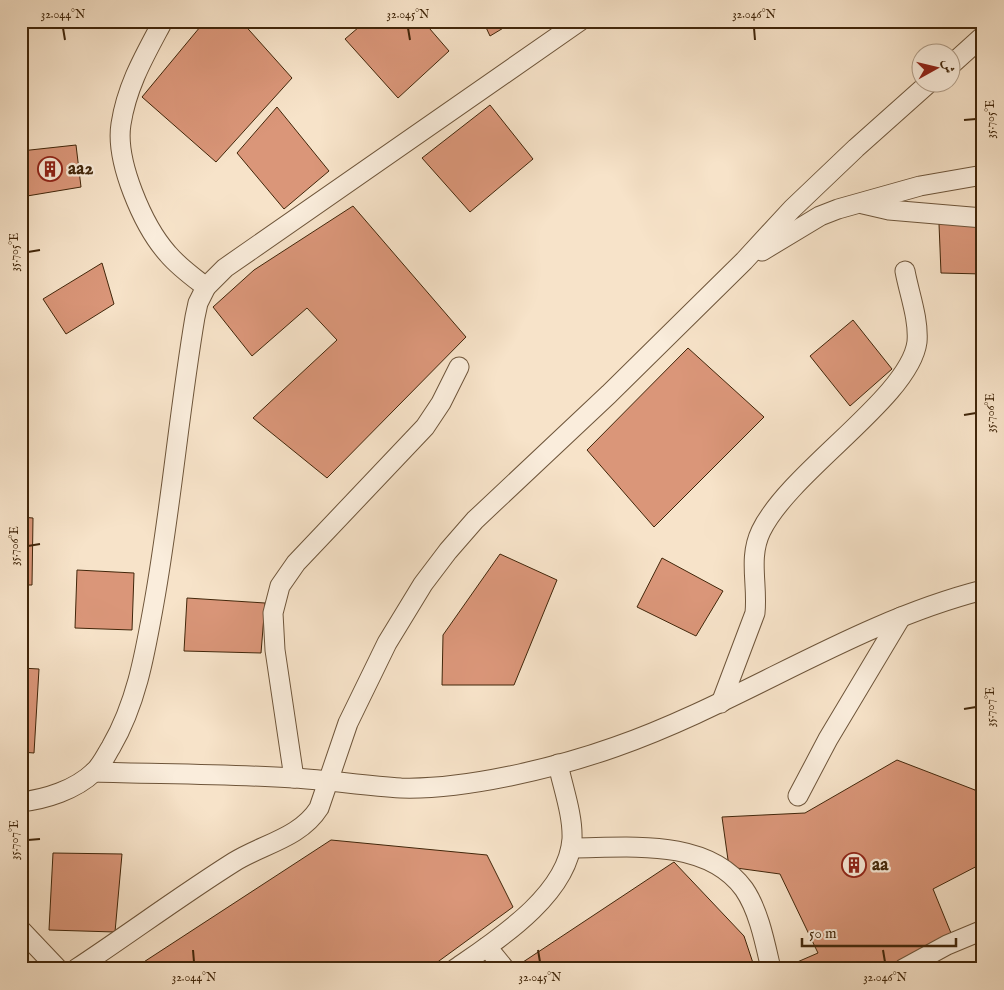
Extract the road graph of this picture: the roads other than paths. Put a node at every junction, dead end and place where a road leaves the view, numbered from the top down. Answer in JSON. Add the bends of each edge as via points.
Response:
{"nodes":[{"id":1,"x":163,"y":21,"type":"edge"},
{"id":2,"x":580,"y":21,"type":"edge"},
{"id":3,"x":983,"y":36,"type":"edge"},
{"id":4,"x":962,"y":55,"type":"edge"},
{"id":5,"x":919,"y":92,"type":"edge"},
{"id":6,"x":983,"y":175,"type":"edge"},
{"id":7,"x":863,"y":204,"type":"junction"},
{"id":8,"x":983,"y":218,"type":"edge"},
{"id":9,"x":744,"y":261,"type":"junction"},
{"id":10,"x":905,"y":271,"type":"dead end"},
{"id":11,"x":206,"y":287,"type":"junction"},
{"id":12,"x":459,"y":367,"type":"dead end"},
{"id":13,"x":983,"y":590,"type":"edge"},
{"id":14,"x":901,"y":617,"type":"junction"},
{"id":15,"x":721,"y":703,"type":"junction"},
{"id":16,"x":558,"y":764,"type":"junction"},
{"id":17,"x":94,"y":772,"type":"junction"},
{"id":18,"x":294,"y":778,"type":"junction"},
{"id":19,"x":328,"y":781,"type":"junction"},
{"id":20,"x":798,"y":796,"type":"dead end"},
{"id":21,"x":21,"y":802,"type":"edge"},
{"id":22,"x":571,"y":848,"type":"junction"},
{"id":23,"x":21,"y":930,"type":"edge"},
{"id":24,"x":983,"y":930,"type":"edge"},
{"id":25,"x":487,"y":947,"type":"junction"},
{"id":26,"x":58,"y":969,"type":"edge"},
{"id":27,"x":76,"y":969,"type":"edge"},
{"id":28,"x":455,"y":969,"type":"edge"},
{"id":29,"x":504,"y":969,"type":"edge"},
{"id":30,"x":771,"y":969,"type":"edge"},
{"id":31,"x":903,"y":969,"type":"edge"}],
"edges":[{"from":1,"to":11,"type":"street","via":[[139,63],[120,125],[120,141],[128,180],[150,228],[167,254]]},
{"from":2,"to":11,"type":"street","via":[[279,229],[225,268]]},
{"from":3,"to":4,"type":"street"},
{"from":5,"to":9,"type":"street","via":[[806,196]]},
{"from":6,"to":7,"type":"street","via":[[920,186]]},
{"from":7,"to":8,"type":"street","via":[[889,210]]},
{"from":7,"to":9,"type":"street","via":[[820,216]]},
{"from":9,"to":19,"type":"street","via":[[475,520],[448,551],[423,584],[387,643],[348,723]]},
{"from":10,"to":15,"type":"street","via":[[916,327],[911,361],[894,384],[802,478],[767,520],[753,560],[755,613]]},
{"from":11,"to":17,"type":"street","via":[[195,317],[163,551],[142,667],[126,718]]},
{"from":12,"to":18,"type":"street","via":[[425,427],[296,563],[275,597],[272,613],[274,641]]},
{"from":13,"to":14,"type":"street"},
{"from":14,"to":15,"type":"street"},
{"from":14,"to":20,"type":"street"},
{"from":15,"to":16,"type":"street","via":[[662,730]]},
{"from":16,"to":19,"type":"street","via":[[457,785],[431,787],[402,788]]},
{"from":16,"to":22,"type":"street","via":[[571,826]]},
{"from":17,"to":18,"type":"street"},
{"from":17,"to":21,"type":"street","via":[[74,786],[50,796]]},
{"from":18,"to":19,"type":"street"},
{"from":19,"to":27,"type":"street","via":[[319,808],[312,819],[298,830],[236,861]]},
{"from":22,"to":25,"type":"street","via":[[567,863],[552,890]]},
{"from":22,"to":30,"type":"street","via":[[648,848],[690,855],[716,865],[744,890],[754,909]]},
{"from":23,"to":26,"type":"street"},
{"from":24,"to":31,"type":"street"},
{"from":25,"to":28,"type":"street"},
{"from":25,"to":29,"type":"street"}]}
